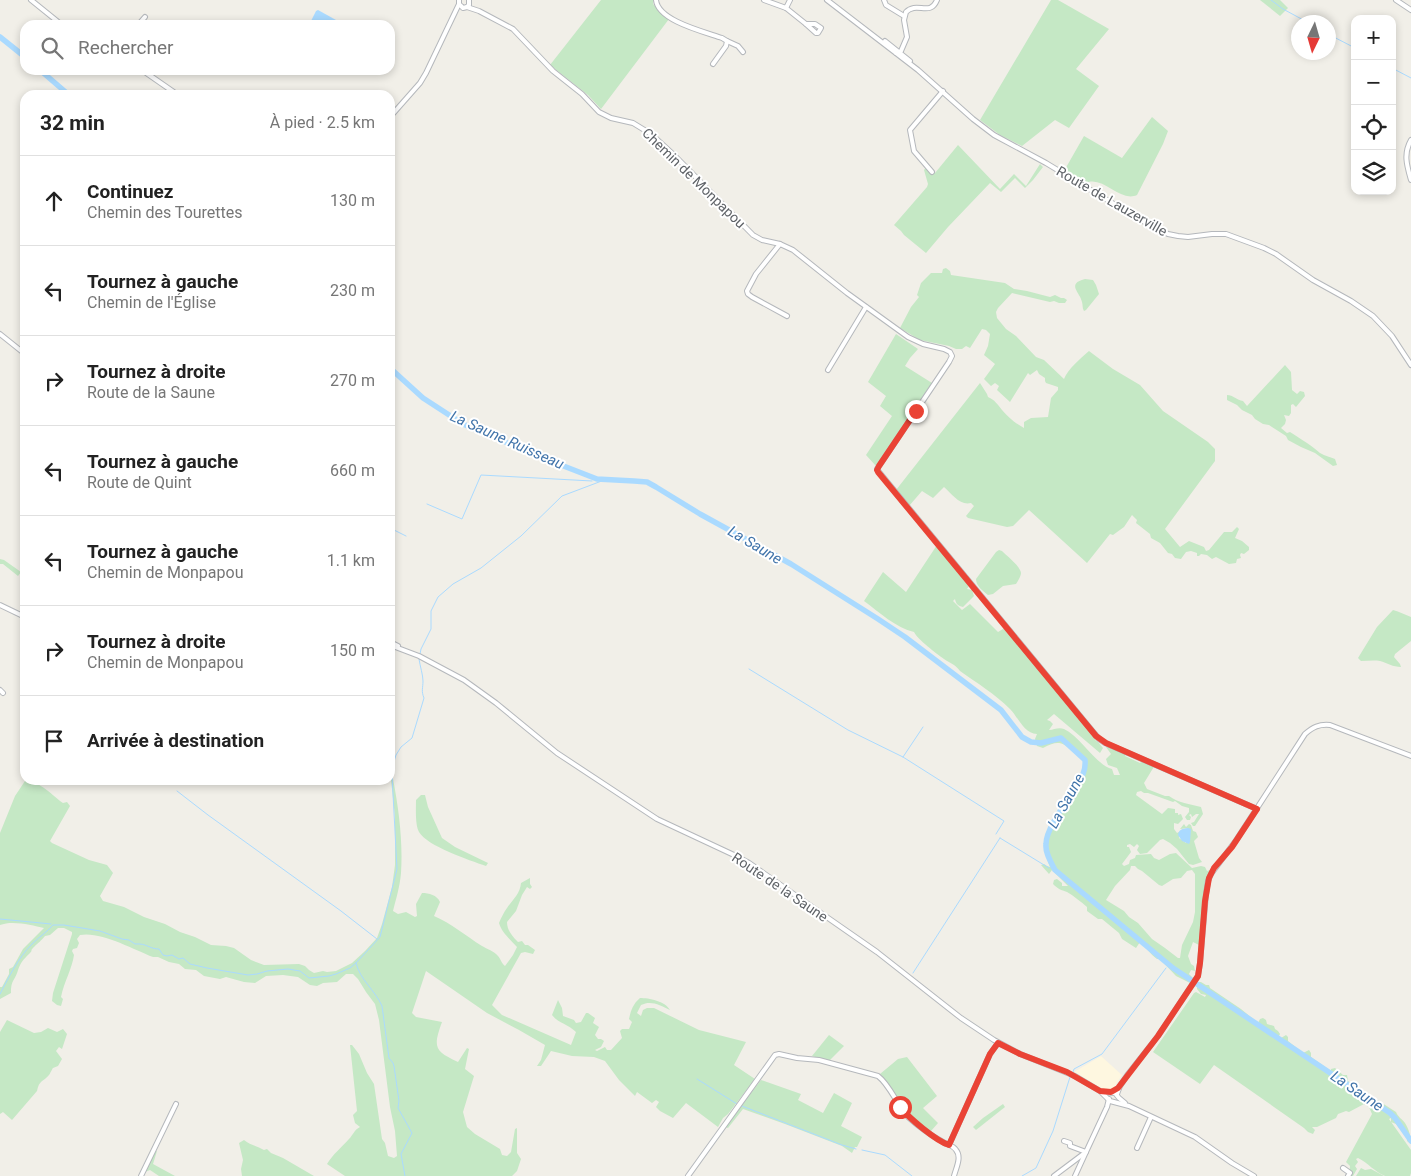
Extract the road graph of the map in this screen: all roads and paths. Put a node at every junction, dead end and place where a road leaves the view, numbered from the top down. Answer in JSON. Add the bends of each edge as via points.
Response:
{"nodes":[{"id":1,"x":31,"y":0,"type":"edge"},
{"id":2,"x":656,"y":0,"type":"edge"},
{"id":3,"x":764,"y":0,"type":"edge"},
{"id":4,"x":790,"y":0,"type":"edge"},
{"id":5,"x":827,"y":0,"type":"edge"},
{"id":6,"x":884,"y":0,"type":"edge"},
{"id":7,"x":937,"y":0,"type":"edge"},
{"id":8,"x":1400,"y":0,"type":"edge"},
{"id":9,"x":469,"y":1,"type":"edge"},
{"id":10,"x":458,"y":2,"type":"edge"},
{"id":11,"x":465,"y":8,"type":"junction"},
{"id":12,"x":786,"y":8,"type":"junction"},
{"id":13,"x":1411,"y":9,"type":"edge"},
{"id":14,"x":479,"y":11,"type":"junction"},
{"id":15,"x":454,"y":15,"type":"junction"},
{"id":16,"x":904,"y":16,"type":"junction"},
{"id":17,"x":145,"y":17,"type":"dead end"},
{"id":18,"x":56,"y":20,"type":"edge"},
{"id":19,"x":142,"y":20,"type":"edge"},
{"id":20,"x":806,"y":24,"type":"dead end"},
{"id":21,"x":727,"y":41,"type":"junction"},
{"id":22,"x":898,"y":51,"type":"junction"},
{"id":23,"x":743,"y":52,"type":"dead end"},
{"id":24,"x":713,"y":64,"type":"dead end"},
{"id":25,"x":149,"y":75,"type":"edge"},
{"id":26,"x":171,"y":90,"type":"edge"},
{"id":27,"x":943,"y":91,"type":"junction"},
{"id":28,"x":395,"y":111,"type":"edge"},
{"id":29,"x":1411,"y":140,"type":"edge"},
{"id":30,"x":932,"y":172,"type":"dead end"},
{"id":31,"x":1411,"y":180,"type":"edge"},
{"id":32,"x":780,"y":244,"type":"junction"},
{"id":33,"x":866,"y":307,"type":"junction"},
{"id":34,"x":786,"y":316,"type":"dead end"},
{"id":35,"x":0,"y":334,"type":"edge"},
{"id":36,"x":20,"y":350,"type":"edge"},
{"id":37,"x":1411,"y":365,"type":"edge"},
{"id":38,"x":828,"y":370,"type":"dead end"},
{"id":39,"x":0,"y":605,"type":"edge"},
{"id":40,"x":20,"y":615,"type":"edge"},
{"id":41,"x":395,"y":646,"type":"edge"},
{"id":42,"x":1411,"y":756,"type":"edge"},
{"id":43,"x":1257,"y":809,"type":"junction"},
{"id":44,"x":998,"y":1043,"type":"junction"},
{"id":45,"x":1100,"y":1091,"type":"junction"},
{"id":46,"x":1114,"y":1094,"type":"junction"},
{"id":47,"x":1111,"y":1100,"type":"junction"},
{"id":48,"x":176,"y":1104,"type":"dead end"},
{"id":49,"x":1129,"y":1106,"type":"junction"},
{"id":50,"x":1151,"y":1116,"type":"junction"},
{"id":51,"x":1064,"y":1141,"type":"dead end"},
{"id":52,"x":949,"y":1145,"type":"junction"},
{"id":53,"x":1137,"y":1148,"type":"dead end"},
{"id":54,"x":1086,"y":1152,"type":"junction"},
{"id":55,"x":1343,"y":1168,"type":"dead end"},
{"id":56,"x":141,"y":1176,"type":"edge"},
{"id":57,"x":688,"y":1176,"type":"edge"},
{"id":58,"x":954,"y":1176,"type":"edge"},
{"id":59,"x":1054,"y":1176,"type":"edge"},
{"id":60,"x":1075,"y":1176,"type":"edge"},
{"id":61,"x":1254,"y":1176,"type":"edge"},
{"id":62,"x":1348,"y":1176,"type":"edge"}],
"edges":[{"from":1,"to":18,"type":"street"},
{"from":2,"to":21,"type":"street","via":[[658,6],[676,22]]},
{"from":3,"to":12,"type":"street"},
{"from":4,"to":12,"type":"street"},
{"from":5,"to":22,"type":"street","name":"Route de Lauzerville"},
{"from":6,"to":16,"type":"street","via":[[886,5]]},
{"from":7,"to":16,"type":"street","via":[[932,8],[911,8]]},
{"from":8,"to":13,"type":"street"},
{"from":9,"to":11,"type":"street"},
{"from":9,"to":14,"type":"street","name":"Chemin de Monpapou"},
{"from":10,"to":11,"type":"street"},
{"from":10,"to":15,"type":"street"},
{"from":11,"to":14,"type":"street","name":"Chemin de Monpapou"},
{"from":11,"to":15,"type":"street"},
{"from":12,"to":20,"type":"street"},
{"from":14,"to":32,"type":"street","name":"Chemin de Monpapou","via":[[517,32],[553,71],[599,112],[633,123],[651,134],[753,234],[762,240]]},
{"from":15,"to":28,"type":"street","via":[[420,83]]},
{"from":16,"to":22,"type":"street","via":[[908,35]]},
{"from":17,"to":19,"type":"street"},
{"from":21,"to":23,"type":"street"},
{"from":21,"to":24,"type":"street"},
{"from":22,"to":27,"type":"street","name":"Route de Lauzerville"},
{"from":25,"to":26,"type":"street"},
{"from":27,"to":30,"type":"street","via":[[910,130],[914,151]]},
{"from":27,"to":37,"type":"street","name":"Route de Lauzerville","via":[[994,135],[1168,234],[1188,237],[1226,234],[1276,254],[1373,316],[1392,336]]},
{"from":29,"to":31,"type":"street","via":[[1406,157]]},
{"from":32,"to":33,"type":"street","name":"Chemin de Monpapou","via":[[803,256]]},
{"from":32,"to":34,"type":"street","via":[[747,291]]},
{"from":33,"to":38,"type":"street"},
{"from":33,"to":43,"type":"street","name":"Chemin de Monpapou","via":[[908,337],[944,349],[952,356],[878,472],[1099,739]]},
{"from":35,"to":36,"type":"street"},
{"from":39,"to":40,"type":"street"},
{"from":41,"to":44,"type":"street","name":"Route de la Saune","via":[[469,683],[557,753],[652,816],[754,867],[877,952],[956,1015]]},
{"from":42,"to":43,"type":"street","via":[[1338,727],[1318,726],[1302,738]]},
{"from":43,"to":46,"type":"street","via":[[1209,878],[1197,979]]},
{"from":44,"to":45,"type":"street","name":"Route de la Saune","via":[[1067,1072]]},
{"from":44,"to":52,"type":"street"},
{"from":45,"to":46,"type":"street","name":"Route de la Saune"},
{"from":45,"to":47,"type":"street","name":"Route de la Saune"},
{"from":46,"to":47,"type":"street","via":[[1117,1098]]},
{"from":46,"to":47,"type":"street","via":[[1108,1095]]},
{"from":46,"to":49,"type":"street","name":"Route de la Saune"},
{"from":47,"to":49,"type":"street","name":"Route de la Saune"},
{"from":47,"to":54,"type":"street"},
{"from":48,"to":56,"type":"street"},
{"from":49,"to":50,"type":"street","name":"Route de la Saune"},
{"from":50,"to":53,"type":"street"},
{"from":50,"to":61,"type":"street","name":"Route de la Saune","via":[[1198,1138]]},
{"from":51,"to":54,"type":"street"},
{"from":52,"to":57,"type":"street","via":[[909,1117],[878,1076],[819,1060],[777,1054]]},
{"from":52,"to":58,"type":"street","via":[[958,1156]]},
{"from":54,"to":59,"type":"street"},
{"from":54,"to":60,"type":"street"},
{"from":55,"to":62,"type":"street","via":[[1350,1172]]}]}
